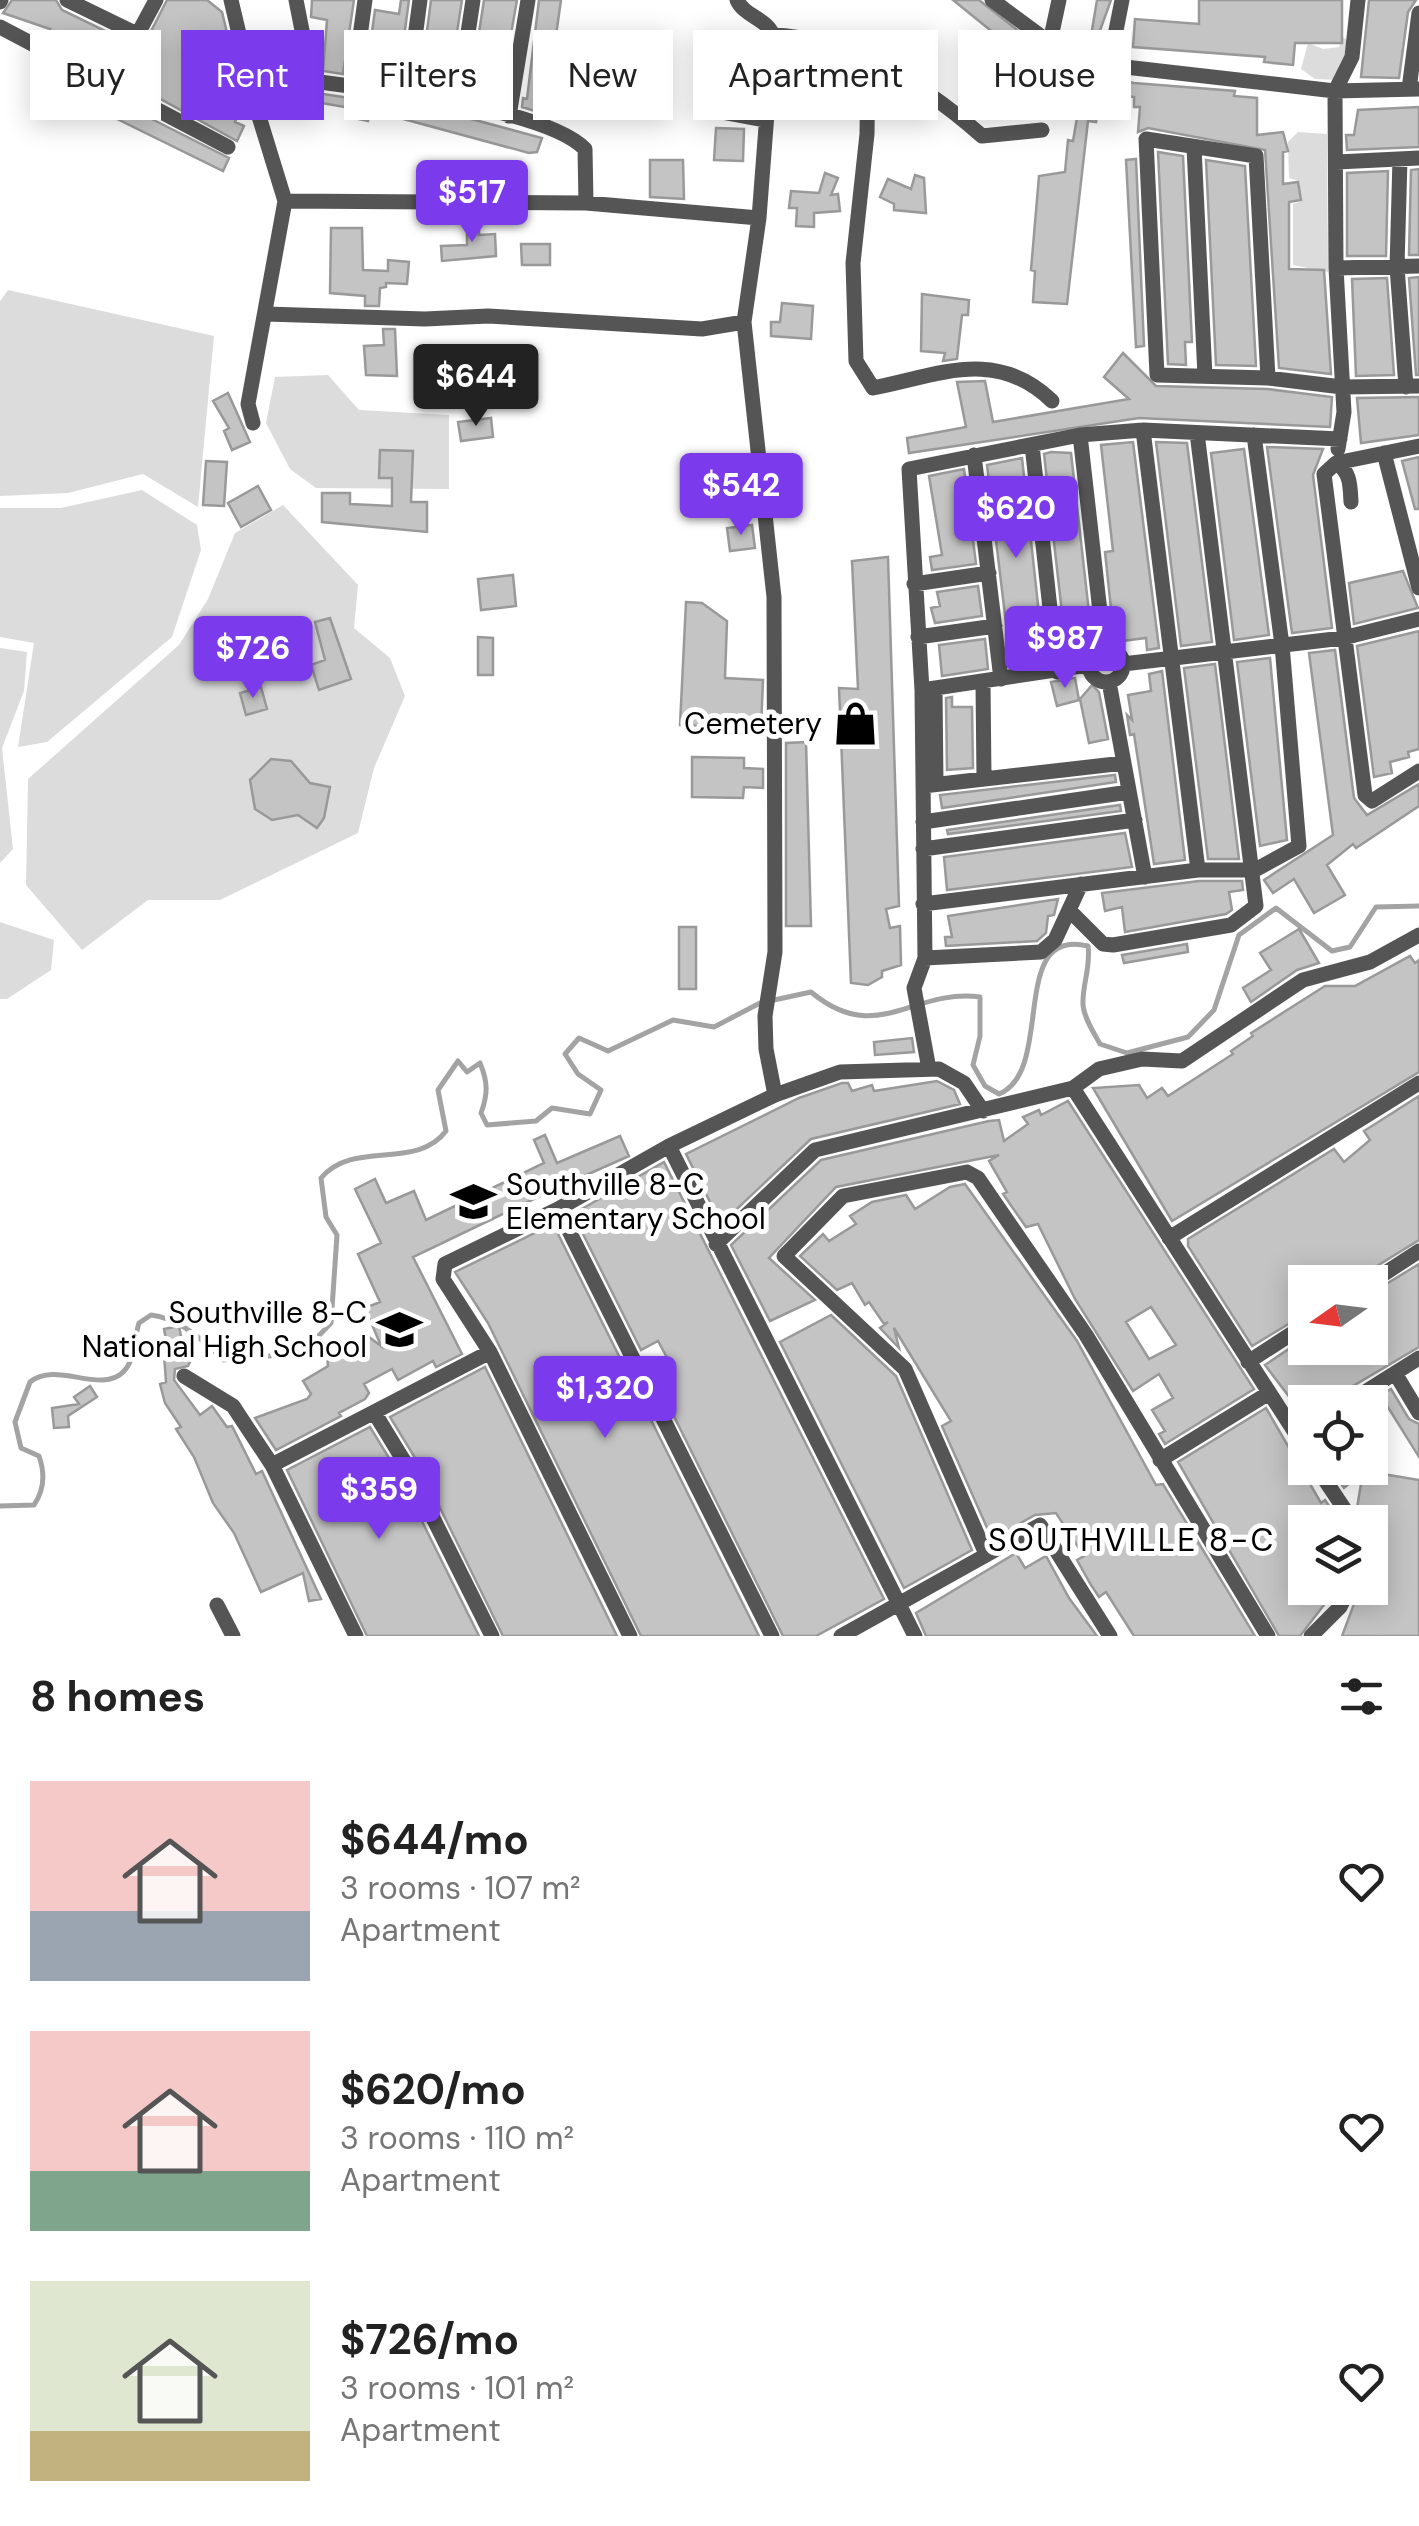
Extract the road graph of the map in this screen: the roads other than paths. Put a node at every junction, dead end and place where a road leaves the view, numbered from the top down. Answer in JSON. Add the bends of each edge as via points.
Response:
{"nodes":[{"id":1,"x":67,"y":0,"type":"edge"},
{"id":2,"x":156,"y":0,"type":"edge"},
{"id":3,"x":231,"y":0,"type":"edge"},
{"id":4,"x":296,"y":0,"type":"edge"},
{"id":5,"x":365,"y":0,"type":"edge"},
{"id":6,"x":420,"y":0,"type":"edge"},
{"id":7,"x":472,"y":0,"type":"edge"},
{"id":8,"x":528,"y":0,"type":"edge"},
{"id":9,"x":737,"y":0,"type":"edge"},
{"id":10,"x":1059,"y":0,"type":"edge"},
{"id":11,"x":1122,"y":0,"type":"edge"},
{"id":12,"x":1358,"y":0,"type":"edge"},
{"id":13,"x":1000,"y":2,"type":"edge"},
{"id":14,"x":1419,"y":14,"type":"edge"},
{"id":15,"x":0,"y":28,"type":"edge"},
{"id":16,"x":129,"y":30,"type":"edge"},
{"id":17,"x":141,"y":30,"type":"edge"},
{"id":18,"x":361,"y":30,"type":"edge"},
{"id":19,"x":416,"y":30,"type":"edge"},
{"id":20,"x":468,"y":30,"type":"edge"},
{"id":21,"x":770,"y":30,"type":"edge"},
{"id":22,"x":1035,"y":30,"type":"edge"},
{"id":23,"x":1053,"y":30,"type":"edge"},
{"id":24,"x":1116,"y":30,"type":"edge"},
{"id":25,"x":30,"y":42,"type":"edge"},
{"id":26,"x":1131,"y":69,"type":"edge"},
{"id":27,"x":344,"y":85,"type":"edge"},
{"id":28,"x":1414,"y":89,"type":"edge"},
{"id":29,"x":1335,"y":91,"type":"junction"},
{"id":30,"x":513,"y":92,"type":"edge"},
{"id":31,"x":938,"y":101,"type":"edge"},
{"id":32,"x":161,"y":109,"type":"edge"},
{"id":33,"x":513,"y":117,"type":"edge"},
{"id":34,"x":764,"y":120,"type":"edge"},
{"id":35,"x":867,"y":120,"type":"edge"},
{"id":36,"x":1042,"y":130,"type":"dead end"},
{"id":37,"x":228,"y":147,"type":"dead end"},
{"id":38,"x":1194,"y":147,"type":"junction"},
{"id":39,"x":1419,"y":158,"type":"edge"},
{"id":40,"x":1400,"y":159,"type":"junction"},
{"id":41,"x":1337,"y":162,"type":"junction"},
{"id":42,"x":285,"y":201,"type":"junction"},
{"id":43,"x":586,"y":204,"type":"junction"},
{"id":44,"x":760,"y":218,"type":"junction"},
{"id":45,"x":1419,"y":266,"type":"edge"},
{"id":46,"x":1336,"y":268,"type":"junction"},
{"id":47,"x":1398,"y":268,"type":"junction"},
{"id":48,"x":266,"y":314,"type":"junction"},
{"id":49,"x":744,"y":322,"type":"junction"},
{"id":50,"x":1206,"y":376,"type":"junction"},
{"id":51,"x":1268,"y":378,"type":"junction"},
{"id":52,"x":1342,"y":387,"type":"junction"},
{"id":53,"x":1413,"y":387,"type":"edge"},
{"id":54,"x":1052,"y":401,"type":"dead end"},
{"id":55,"x":254,"y":423,"type":"dead end"},
{"id":56,"x":1143,"y":430,"type":"junction"},
{"id":57,"x":1196,"y":433,"type":"junction"},
{"id":58,"x":1080,"y":435,"type":"junction"},
{"id":59,"x":1254,"y":435,"type":"junction"},
{"id":60,"x":1340,"y":440,"type":"junction"},
{"id":61,"x":1032,"y":445,"type":"junction"},
{"id":62,"x":1419,"y":446,"type":"edge"},
{"id":63,"x":1384,"y":453,"type":"junction"},
{"id":64,"x":974,"y":455,"type":"junction"},
{"id":65,"x":1336,"y":463,"type":"junction"},
{"id":66,"x":1351,"y":502,"type":"dead end"},
{"id":67,"x":989,"y":573,"type":"junction"},
{"id":68,"x":914,"y":584,"type":"junction"},
{"id":69,"x":1419,"y":588,"type":"edge"},
{"id":70,"x":1419,"y":619,"type":"edge"},
{"id":71,"x":995,"y":626,"type":"junction"},
{"id":72,"x":918,"y":637,"type":"junction"},
{"id":73,"x":1343,"y":638,"type":"junction"},
{"id":74,"x":1282,"y":645,"type":"junction"},
{"id":75,"x":1104,"y":647,"type":"junction"},
{"id":76,"x":1224,"y":654,"type":"junction"},
{"id":77,"x":1169,"y":661,"type":"junction"},
{"id":78,"x":1123,"y":664,"type":"junction"},
{"id":79,"x":1088,"y":666,"type":"junction"},
{"id":80,"x":1057,"y":672,"type":"junction"},
{"id":81,"x":992,"y":681,"type":"junction"},
{"id":82,"x":1109,"y":682,"type":"junction"},
{"id":83,"x":928,"y":689,"type":"junction"},
{"id":84,"x":1124,"y":763,"type":"junction"},
{"id":85,"x":1419,"y":771,"type":"edge"},
{"id":86,"x":984,"y":779,"type":"junction"},
{"id":87,"x":930,"y":785,"type":"junction"},
{"id":88,"x":1129,"y":792,"type":"junction"},
{"id":89,"x":1134,"y":820,"type":"junction"},
{"id":90,"x":923,"y":822,"type":"junction"},
{"id":91,"x":923,"y":849,"type":"junction"},
{"id":92,"x":1198,"y":870,"type":"junction"},
{"id":93,"x":1254,"y":870,"type":"junction"},
{"id":94,"x":1145,"y":877,"type":"junction"},
{"id":95,"x":1081,"y":884,"type":"junction"},
{"id":96,"x":923,"y":904,"type":"junction"},
{"id":97,"x":1070,"y":911,"type":"junction"},
{"id":98,"x":1419,"y":935,"type":"edge"},
{"id":99,"x":925,"y":958,"type":"junction"},
{"id":100,"x":928,"y":1069,"type":"junction"},
{"id":101,"x":1419,"y":1083,"type":"edge"},
{"id":102,"x":1073,"y":1088,"type":"junction"},
{"id":103,"x":775,"y":1095,"type":"junction"},
{"id":104,"x":983,"y":1111,"type":"junction"},
{"id":105,"x":669,"y":1146,"type":"junction"},
{"id":106,"x":558,"y":1209,"type":"junction"},
{"id":107,"x":1169,"y":1238,"type":"junction"},
{"id":108,"x":716,"y":1244,"type":"junction"},
{"id":109,"x":1419,"y":1251,"type":"edge"},
{"id":110,"x":1388,"y":1271,"type":"edge"},
{"id":111,"x":1288,"y":1335,"type":"edge"},
{"id":112,"x":490,"y":1352,"type":"junction"},
{"id":113,"x":1419,"y":1358,"type":"edge"},
{"id":114,"x":1248,"y":1362,"type":"junction"},
{"id":115,"x":1394,"y":1373,"type":"junction"},
{"id":116,"x":184,"y":1376,"type":"dead end"},
{"id":117,"x":1375,"y":1385,"type":"edge"},
{"id":118,"x":1270,"y":1394,"type":"junction"},
{"id":119,"x":374,"y":1412,"type":"junction"},
{"id":120,"x":1419,"y":1413,"type":"edge"},
{"id":121,"x":1288,"y":1422,"type":"edge"},
{"id":122,"x":1160,"y":1460,"type":"junction"},
{"id":123,"x":272,"y":1465,"type":"junction"},
{"id":124,"x":986,"y":1554,"type":"junction"},
{"id":125,"x":217,"y":1605,"type":"dead end"},
{"id":126,"x":1341,"y":1605,"type":"edge"},
{"id":127,"x":900,"y":1606,"type":"junction"},
{"id":128,"x":233,"y":1636,"type":"edge"},
{"id":129,"x":356,"y":1636,"type":"edge"},
{"id":130,"x":492,"y":1636,"type":"edge"},
{"id":131,"x":630,"y":1636,"type":"edge"},
{"id":132,"x":772,"y":1636,"type":"edge"},
{"id":133,"x":841,"y":1636,"type":"edge"},
{"id":134,"x":915,"y":1636,"type":"edge"},
{"id":135,"x":1110,"y":1636,"type":"edge"},
{"id":136,"x":1268,"y":1636,"type":"edge"},
{"id":137,"x":1311,"y":1636,"type":"edge"}],
"edges":[{"from":1,"to":16,"type":"street"},
{"from":2,"to":17,"type":"street"},
{"from":3,"to":42,"type":"street"},
{"from":4,"to":27,"type":"street","via":[[312,81]]},
{"from":5,"to":18,"type":"street"},
{"from":6,"to":19,"type":"street"},
{"from":7,"to":20,"type":"street"},
{"from":8,"to":30,"type":"street"},
{"from":9,"to":21,"type":"street"},
{"from":10,"to":23,"type":"street"},
{"from":11,"to":24,"type":"street"},
{"from":12,"to":29,"type":"street","via":[[1352,57]]},
{"from":13,"to":22,"type":"street"},
{"from":14,"to":28,"type":"street"},
{"from":15,"to":25,"type":"street"},
{"from":26,"to":29,"type":"street"},
{"from":28,"to":29,"type":"street"},
{"from":29,"to":41,"type":"street"},
{"from":31,"to":36,"type":"street","via":[[982,136]]},
{"from":32,"to":37,"type":"street"},
{"from":33,"to":43,"type":"street","via":[[585,149]]},
{"from":34,"to":44,"type":"street"},
{"from":35,"to":54,"type":"street","via":[[853,263],[861,375],[873,388],[967,367],[1001,371],[1023,378]]},
{"from":38,"to":50,"type":"street"},
{"from":38,"to":50,"type":"street","via":[[1146,139],[1157,376]]},
{"from":38,"to":51,"type":"street","via":[[1256,156]]},
{"from":39,"to":40,"type":"street"},
{"from":40,"to":41,"type":"street"},
{"from":40,"to":47,"type":"street"},
{"from":41,"to":46,"type":"street"},
{"from":42,"to":43,"type":"street"},
{"from":42,"to":48,"type":"street"},
{"from":43,"to":44,"type":"street"},
{"from":44,"to":49,"type":"street"},
{"from":45,"to":47,"type":"street"},
{"from":46,"to":47,"type":"street"},
{"from":46,"to":52,"type":"street"},
{"from":47,"to":53,"type":"street"},
{"from":48,"to":49,"type":"street","via":[[488,316],[702,329]]},
{"from":48,"to":55,"type":"street","via":[[248,404]]},
{"from":49,"to":103,"type":"street","via":[[774,590],[778,824],[765,1016]]},
{"from":50,"to":51,"type":"street"},
{"from":51,"to":52,"type":"street"},
{"from":52,"to":53,"type":"street"},
{"from":52,"to":60,"type":"street"},
{"from":56,"to":57,"type":"street"},
{"from":56,"to":58,"type":"street"},
{"from":56,"to":77,"type":"street"},
{"from":57,"to":59,"type":"street"},
{"from":57,"to":76,"type":"street"},
{"from":58,"to":61,"type":"street"},
{"from":58,"to":75,"type":"street"},
{"from":59,"to":60,"type":"street"},
{"from":59,"to":74,"type":"street"},
{"from":60,"to":65,"type":"street"},
{"from":61,"to":64,"type":"street"},
{"from":61,"to":80,"type":"street"},
{"from":62,"to":63,"type":"street"},
{"from":63,"to":65,"type":"street"},
{"from":63,"to":69,"type":"street"},
{"from":64,"to":67,"type":"street"},
{"from":64,"to":68,"type":"street","via":[[909,470]]},
{"from":65,"to":66,"type":"street","via":[[1350,479]]},
{"from":65,"to":73,"type":"street","via":[[1324,474],[1324,497]]},
{"from":67,"to":68,"type":"street"},
{"from":67,"to":71,"type":"street"},
{"from":68,"to":72,"type":"street"},
{"from":70,"to":73,"type":"street"},
{"from":71,"to":72,"type":"street"},
{"from":71,"to":81,"type":"street"},
{"from":72,"to":83,"type":"street"},
{"from":73,"to":74,"type":"street"},
{"from":73,"to":85,"type":"street","via":[[1365,795],[1372,801]]},
{"from":74,"to":76,"type":"street"},
{"from":74,"to":93,"type":"street","via":[[1300,842],[1289,855]]},
{"from":75,"to":78,"type":"street","via":[[1118,652]]},
{"from":75,"to":79,"type":"street","via":[[1092,653]]},
{"from":76,"to":77,"type":"street"},
{"from":76,"to":93,"type":"street"},
{"from":77,"to":78,"type":"street"},
{"from":77,"to":92,"type":"street"},
{"from":78,"to":82,"type":"street"},
{"from":79,"to":80,"type":"street"},
{"from":79,"to":82,"type":"street","via":[[1095,679]]},
{"from":80,"to":81,"type":"street"},
{"from":81,"to":83,"type":"street"},
{"from":81,"to":86,"type":"street"},
{"from":82,"to":84,"type":"street"},
{"from":83,"to":87,"type":"street"},
{"from":84,"to":86,"type":"street"},
{"from":84,"to":88,"type":"street"},
{"from":86,"to":87,"type":"street"},
{"from":87,"to":90,"type":"street"},
{"from":88,"to":89,"type":"street"},
{"from":88,"to":90,"type":"street"},
{"from":89,"to":91,"type":"street"},
{"from":89,"to":94,"type":"street"},
{"from":90,"to":91,"type":"street"},
{"from":91,"to":96,"type":"street"},
{"from":92,"to":93,"type":"street"},
{"from":92,"to":94,"type":"street"},
{"from":93,"to":97,"type":"street","via":[[1256,906],[1231,925],[1108,945]]},
{"from":94,"to":95,"type":"street"},
{"from":95,"to":96,"type":"street"},
{"from":95,"to":97,"type":"street"},
{"from":96,"to":99,"type":"street"},
{"from":97,"to":99,"type":"street","via":[[1051,947],[1041,952]]},
{"from":98,"to":102,"type":"street","via":[[1370,962],[1303,980],[1182,1061],[1151,1058],[1099,1069]]},
{"from":99,"to":100,"type":"street","via":[[914,988]]},
{"from":100,"to":103,"type":"street","via":[[840,1072]]},
{"from":100,"to":104,"type":"street","via":[[964,1082]]},
{"from":101,"to":107,"type":"street"},
{"from":102,"to":104,"type":"street"},
{"from":102,"to":107,"type":"street"},
{"from":103,"to":105,"type":"street"},
{"from":104,"to":108,"type":"street","via":[[815,1150]]},
{"from":105,"to":106,"type":"street"},
{"from":105,"to":108,"type":"street"},
{"from":106,"to":112,"type":"street","via":[[443,1268],[443,1279]]},
{"from":106,"to":132,"type":"street"},
{"from":107,"to":114,"type":"street"},
{"from":108,"to":127,"type":"street"},
{"from":109,"to":110,"type":"street"},
{"from":111,"to":114,"type":"street"},
{"from":112,"to":119,"type":"street"},
{"from":112,"to":131,"type":"street"},
{"from":113,"to":115,"type":"street"},
{"from":114,"to":118,"type":"street"},
{"from":115,"to":117,"type":"street"},
{"from":115,"to":120,"type":"street"},
{"from":116,"to":123,"type":"street","via":[[234,1406]]},
{"from":118,"to":121,"type":"street"},
{"from":118,"to":122,"type":"street"},
{"from":119,"to":123,"type":"street"},
{"from":119,"to":130,"type":"street"},
{"from":122,"to":124,"type":"street","via":[[1086,1335],[978,1178],[967,1172],[843,1196],[784,1256],[905,1369]]},
{"from":122,"to":136,"type":"street"},
{"from":123,"to":129,"type":"street"},
{"from":124,"to":127,"type":"street"},
{"from":124,"to":135,"type":"street","via":[[1040,1526]]},
{"from":125,"to":128,"type":"street"},
{"from":126,"to":137,"type":"street"},
{"from":127,"to":133,"type":"street"},
{"from":127,"to":134,"type":"street"}]}
